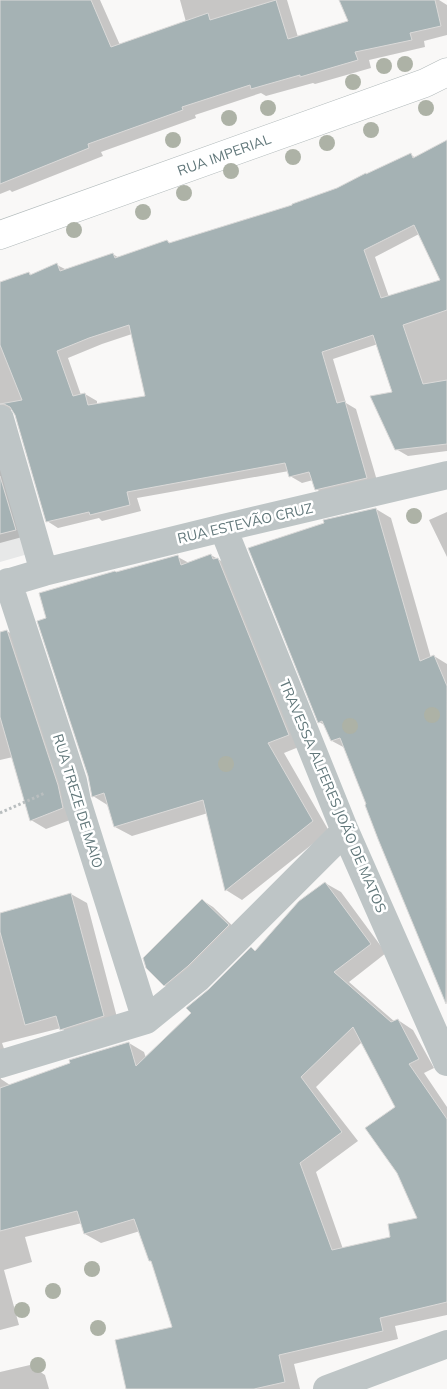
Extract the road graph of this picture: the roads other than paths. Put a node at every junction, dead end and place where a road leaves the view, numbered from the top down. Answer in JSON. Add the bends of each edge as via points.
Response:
{"nodes":[{"id":1,"x":447,"y":72,"type":"edge"},
{"id":2,"x":0,"y":235,"type":"edge"},
{"id":3,"x":0,"y":419,"type":"edge"},
{"id":4,"x":447,"y":475,"type":"edge"},
{"id":5,"x":223,"y":528,"type":"junction"},
{"id":6,"x":44,"y":572,"type":"junction"},
{"id":7,"x":4,"y":584,"type":"edge"},
{"id":8,"x":345,"y":831,"type":"junction"},
{"id":9,"x":438,"y":1014,"type":"edge"},
{"id":10,"x":146,"y":1020,"type":"junction"},
{"id":11,"x":447,"y":1062,"type":"edge"},
{"id":12,"x":0,"y":1064,"type":"edge"},
{"id":13,"x":447,"y":1344,"type":"edge"},
{"id":14,"x":367,"y":1382,"type":"edge"},
{"id":15,"x":327,"y":1389,"type":"edge"}],
"edges":[{"from":1,"to":2,"type":"main road","name":"RUA IMPERIAL","via":[[425,83]]},
{"from":3,"to":6,"type":"street"},
{"from":4,"to":5,"type":"street","name":"RUA ESTEVÃO CRUZ"},
{"from":5,"to":6,"type":"street","name":"RUA ESTEVÃO CRUZ"},
{"from":5,"to":8,"type":"street","name":"TRAVESSA ALFERES JOÃO DE MATOS"},
{"from":6,"to":7,"type":"street","name":"RUA ESTEVÃO CRUZ"},
{"from":7,"to":10,"type":"street","name":"RUA TREZE DE MAIO","via":[[73,781]]},
{"from":8,"to":9,"type":"street","name":"TRAVESSA ALFERES JOÃO DE MATOS"},
{"from":8,"to":10,"type":"street","via":[[198,978]]},
{"from":9,"to":11,"type":"street","name":"TRAVESSA ALFERES JOÃO DE MATOS"},
{"from":10,"to":12,"type":"street"},
{"from":13,"to":14,"type":"street"},
{"from":14,"to":15,"type":"street"}]}
